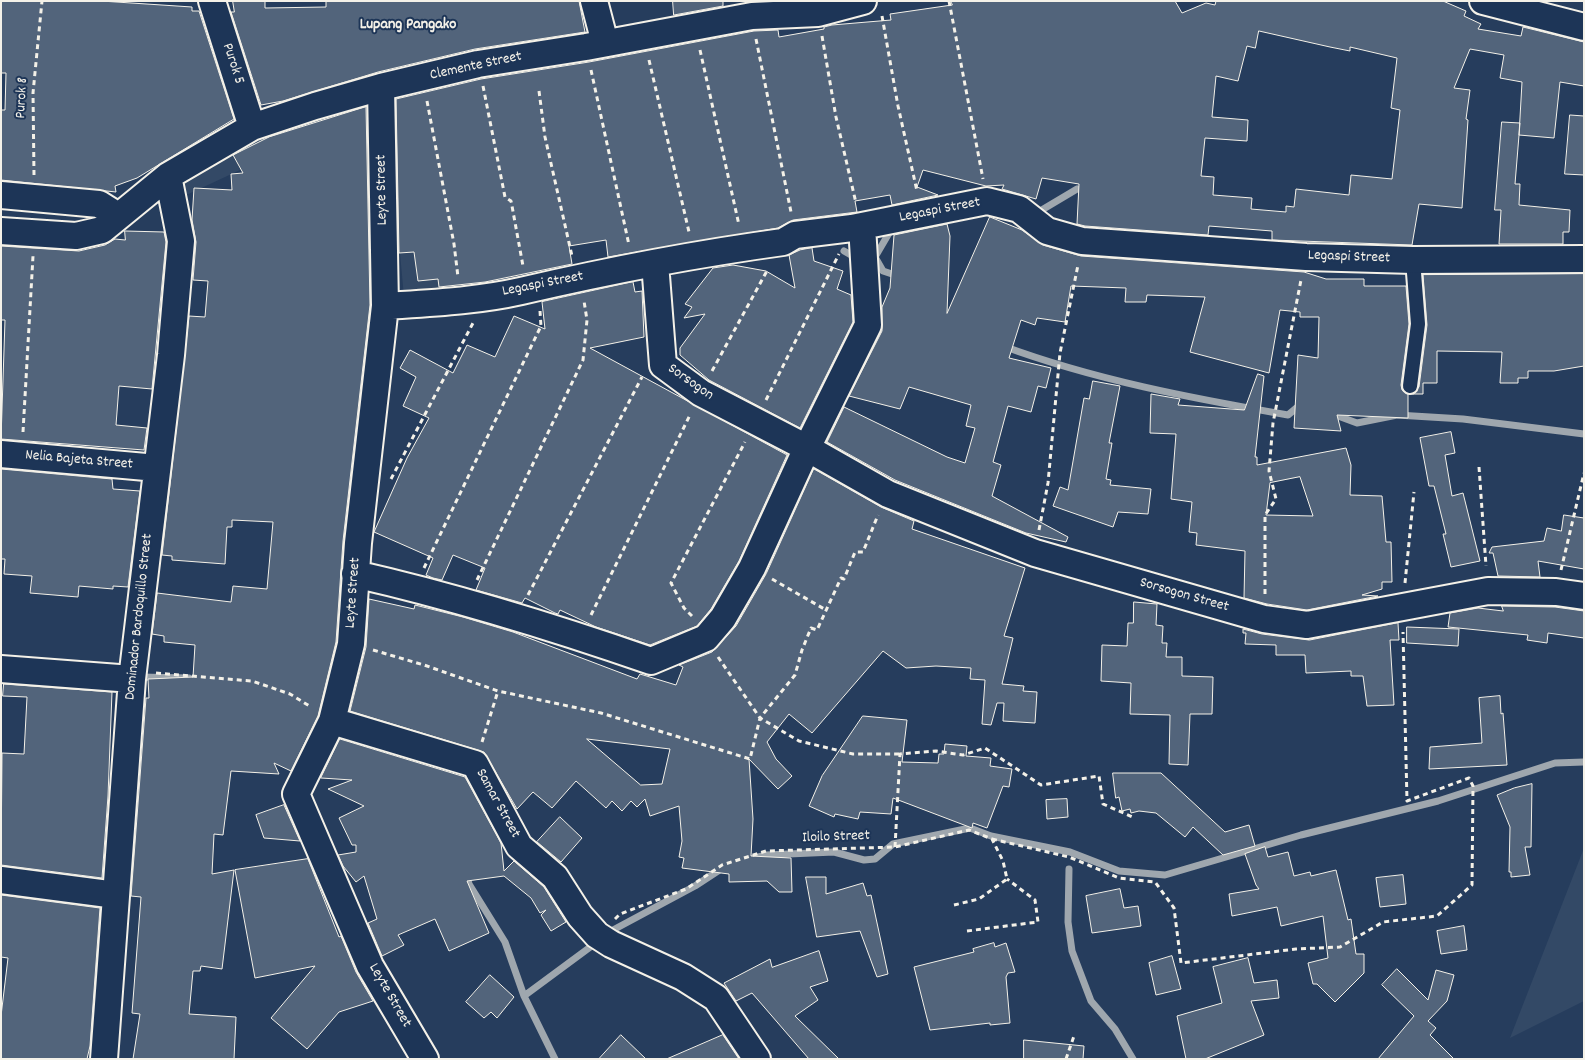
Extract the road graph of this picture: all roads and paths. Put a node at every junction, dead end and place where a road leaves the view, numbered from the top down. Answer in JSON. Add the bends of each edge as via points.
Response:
{"nodes":[{"id":1,"x":42,"y":1,"type":"edge"},
{"id":2,"x":594,"y":1,"type":"edge"},
{"id":3,"x":949,"y":1,"type":"edge"},
{"id":4,"x":1483,"y":1,"type":"edge"},
{"id":5,"x":204,"y":2,"type":"edge"},
{"id":6,"x":872,"y":6,"type":"edge"},
{"id":7,"x":818,"y":12,"type":"junction"},
{"id":8,"x":752,"y":16,"type":"junction"},
{"id":9,"x":695,"y":25,"type":"junction"},
{"id":10,"x":1584,"y":27,"type":"edge"},
{"id":11,"x":644,"y":36,"type":"junction"},
{"id":12,"x":596,"y":45,"type":"junction"},
{"id":13,"x":478,"y":64,"type":"junction"},
{"id":14,"x":422,"y":78,"type":"junction"},
{"id":15,"x":381,"y":88,"type":"junction"},
{"id":16,"x":539,"y":91,"type":"dead end"},
{"id":17,"x":252,"y":127,"type":"junction"},
{"id":18,"x":168,"y":176,"type":"junction"},
{"id":19,"x":1,"y":195,"type":"edge"},
{"id":20,"x":34,"y":197,"type":"junction"},
{"id":21,"x":987,"y":201,"type":"junction"},
{"id":22,"x":922,"y":214,"type":"junction"},
{"id":23,"x":118,"y":216,"type":"junction"},
{"id":24,"x":862,"y":226,"type":"junction"},
{"id":25,"x":1,"y":231,"type":"edge"},
{"id":26,"x":36,"y":233,"type":"junction"},
{"id":27,"x":789,"y":238,"type":"junction"},
{"id":28,"x":1082,"y":241,"type":"junction"},
{"id":29,"x":743,"y":247,"type":"junction"},
{"id":30,"x":695,"y":256,"type":"junction"},
{"id":31,"x":1306,"y":257,"type":"junction"},
{"id":32,"x":1584,"y":259,"type":"edge"},
{"id":33,"x":1413,"y":260,"type":"junction"},
{"id":34,"x":645,"y":264,"type":"junction"},
{"id":35,"x":575,"y":280,"type":"junction"},
{"id":36,"x":525,"y":290,"type":"junction"},
{"id":37,"x":487,"y":296,"type":"junction"},
{"id":38,"x":461,"y":300,"type":"junction"},
{"id":39,"x":385,"y":306,"type":"junction"},
{"id":40,"x":644,"y":373,"type":"dead end"},
{"id":41,"x":1410,"y":386,"type":"dead end"},
{"id":42,"x":701,"y":393,"type":"junction"},
{"id":43,"x":807,"y":448,"type":"junction"},
{"id":44,"x":11,"y":455,"type":"edge"},
{"id":45,"x":1479,"y":467,"type":"dead end"},
{"id":46,"x":157,"y":468,"type":"junction"},
{"id":47,"x":1584,"y":473,"type":"edge"},
{"id":48,"x":390,"y":481,"type":"dead end"},
{"id":49,"x":1414,"y":492,"type":"dead end"},
{"id":50,"x":888,"y":494,"type":"junction"},
{"id":51,"x":1035,"y":553,"type":"junction"},
{"id":52,"x":752,"y":568,"type":"junction"},
{"id":53,"x":355,"y":574,"type":"junction"},
{"id":54,"x":415,"y":588,"type":"junction"},
{"id":55,"x":1488,"y":591,"type":"junction"},
{"id":56,"x":1556,"y":592,"type":"junction"},
{"id":57,"x":1584,"y":596,"type":"edge"},
{"id":58,"x":466,"y":602,"type":"junction"},
{"id":59,"x":1403,"y":606,"type":"junction"},
{"id":60,"x":826,"y":610,"type":"junction"},
{"id":61,"x":517,"y":616,"type":"junction"},
{"id":62,"x":1264,"y":619,"type":"junction"},
{"id":63,"x":581,"y":637,"type":"junction"},
{"id":64,"x":351,"y":644,"type":"junction"},
{"id":65,"x":1,"y":669,"type":"edge"},
{"id":66,"x":132,"y":676,"type":"junction"},
{"id":67,"x":498,"y":691,"type":"junction"},
{"id":68,"x":332,"y":721,"type":"junction"},
{"id":69,"x":475,"y":764,"type":"junction"},
{"id":70,"x":1135,"y":818,"type":"dead end"},
{"id":71,"x":992,"y":839,"type":"junction"},
{"id":72,"x":893,"y":846,"type":"junction"},
{"id":73,"x":1007,"y":878,"type":"junction"},
{"id":74,"x":1,"y":880,"type":"edge"},
{"id":75,"x":116,"y":895,"type":"junction"},
{"id":76,"x":954,"y":905,"type":"dead end"},
{"id":77,"x":967,"y":931,"type":"dead end"},
{"id":78,"x":597,"y":935,"type":"junction"},
{"id":79,"x":1074,"y":1036,"type":"dead end"},
{"id":80,"x":104,"y":1059,"type":"edge"},
{"id":81,"x":425,"y":1059,"type":"edge"},
{"id":82,"x":757,"y":1059,"type":"edge"},
{"id":83,"x":1066,"y":1059,"type":"edge"}],
"edges":[{"from":1,"to":20,"type":"path","name":"Purok 8","via":[[33,93]]},
{"from":2,"to":12,"type":"street"},
{"from":3,"to":21,"type":"path"},
{"from":4,"to":10,"type":"street"},
{"from":5,"to":17,"type":"street","name":"Purok 5"},
{"from":6,"to":7,"type":"street","name":"Clemente Street"},
{"from":6,"to":22,"type":"path"},
{"from":7,"to":8,"type":"street","name":"Clemente Street"},
{"from":7,"to":24,"type":"path","via":[[836,117]]},
{"from":8,"to":9,"type":"street","name":"Clemente Street"},
{"from":8,"to":27,"type":"path"},
{"from":9,"to":11,"type":"street","name":"Clemente Street"},
{"from":9,"to":29,"type":"path"},
{"from":11,"to":12,"type":"street","name":"Clemente Street"},
{"from":11,"to":30,"type":"path"},
{"from":12,"to":13,"type":"street","name":"Clemente Street"},
{"from":12,"to":34,"type":"path"},
{"from":13,"to":14,"type":"street","name":"Clemente Street"},
{"from":13,"to":36,"type":"path","via":[[505,197],[512,206]]},
{"from":14,"to":15,"type":"street","name":"Clemente Street"},
{"from":14,"to":38,"type":"path","via":[[454,244]]},
{"from":15,"to":17,"type":"street","name":"Clemente Street"},
{"from":15,"to":39,"type":"street","name":"Leyte Street"},
{"from":16,"to":35,"type":"path","via":[[545,137]]},
{"from":17,"to":18,"type":"street","name":"Clemente Street"},
{"from":18,"to":23,"type":"street","name":"Clemente Street"},
{"from":18,"to":46,"type":"street","name":"Dominador Bardoquillo Street","via":[[181,241]]},
{"from":19,"to":20,"type":"street"},
{"from":20,"to":23,"type":"street","via":[[99,204]]},
{"from":21,"to":22,"type":"street","name":"Legaspi Street"},
{"from":21,"to":28,"type":"street","name":"Legaspi Street","via":[[1019,209],[1047,231]]},
{"from":22,"to":24,"type":"street","name":"Legaspi Street"},
{"from":23,"to":26,"type":"street","name":"Clemente Street","via":[[102,230],[76,236]]},
{"from":24,"to":27,"type":"street","name":"Legaspi Street"},
{"from":24,"to":43,"type":"street","via":[[868,325]]},
{"from":25,"to":26,"type":"street","name":"Clemente Street"},
{"from":26,"to":44,"type":"path"},
{"from":27,"to":29,"type":"street","name":"Legaspi Street"},
{"from":27,"to":42,"type":"path"},
{"from":28,"to":31,"type":"street","name":"Legaspi Street"},
{"from":28,"to":51,"type":"path","via":[[1060,354],[1048,483]]},
{"from":29,"to":30,"type":"street","name":"Legaspi Street"},
{"from":30,"to":34,"type":"street","name":"Legaspi Street"},
{"from":31,"to":33,"type":"street","name":"Legaspi Street"},
{"from":31,"to":62,"type":"path","via":[[1273,423],[1269,471],[1276,499],[1265,515]]},
{"from":32,"to":33,"type":"street","name":"Legaspi Street"},
{"from":33,"to":41,"type":"lane","via":[[1418,324]]},
{"from":34,"to":35,"type":"street","name":"Legaspi Street"},
{"from":34,"to":42,"type":"street","name":"Sorsogon","via":[[663,365]]},
{"from":35,"to":36,"type":"street","name":"Legaspi Street"},
{"from":35,"to":58,"type":"path","via":[[582,287],[587,320],[583,360]]},
{"from":36,"to":37,"type":"street","name":"Legaspi Street"},
{"from":36,"to":54,"type":"path","via":[[539,302],[541,326]]},
{"from":37,"to":38,"type":"street","name":"Legaspi Street"},
{"from":37,"to":48,"type":"path"},
{"from":38,"to":39,"type":"street","name":"Legaspi Street"},
{"from":39,"to":53,"type":"street","name":"Leyte Street"},
{"from":40,"to":61,"type":"path"},
{"from":42,"to":43,"type":"street","name":"Sorsogon"},
{"from":42,"to":63,"type":"path"},
{"from":43,"to":50,"type":"street","name":"Sorsogon Street"},
{"from":43,"to":52,"type":"street"},
{"from":44,"to":46,"type":"street","name":"Nelia Bajeta Street"},
{"from":45,"to":55,"type":"path"},
{"from":46,"to":66,"type":"street","name":"Dominador Bardoquillo Street"},
{"from":47,"to":56,"type":"path"},
{"from":49,"to":59,"type":"path"},
{"from":50,"to":51,"type":"street","name":"Sorsogon Street"},
{"from":50,"to":60,"type":"path","via":[[863,552],[855,552]]},
{"from":51,"to":62,"type":"street","name":"Sorsogon Street"},
{"from":52,"to":60,"type":"path"},
{"from":52,"to":63,"type":"street","via":[[724,618],[706,638],[651,661]]},
{"from":53,"to":54,"type":"street"},
{"from":53,"to":64,"type":"street","name":"Leyte Street"},
{"from":54,"to":58,"type":"street"},
{"from":55,"to":56,"type":"street","name":"Sorsogon Street"},
{"from":55,"to":59,"type":"street","name":"Sorsogon Street"},
{"from":56,"to":57,"type":"street","name":"Sorsogon Street"},
{"from":58,"to":61,"type":"street"},
{"from":59,"to":62,"type":"street","name":"Sorsogon Street","via":[[1307,625]]},
{"from":59,"to":71,"type":"path","name":"Iloilo Street","via":[[1406,801],[1468,778],[1473,786],[1472,885],[1437,916],[1383,922],[1340,947],[1181,963],[1174,908],[1155,882],[1118,878],[1069,857]]},
{"from":60,"to":67,"type":"path","via":[[817,630],[811,628],[795,674],[760,718],[750,759],[601,712]]},
{"from":61,"to":63,"type":"street"},
{"from":64,"to":67,"type":"path"},
{"from":64,"to":68,"type":"street","name":"Leyte Street"},
{"from":65,"to":66,"type":"street"},
{"from":66,"to":68,"type":"path","via":[[172,673],[252,681],[290,694]]},
{"from":66,"to":75,"type":"street","name":"Dominador Bardoquillo Street"},
{"from":67,"to":69,"type":"path"},
{"from":68,"to":69,"type":"street","name":"Samar Street"},
{"from":68,"to":81,"type":"street","name":"Leyte Street","via":[[296,794],[370,966]]},
{"from":69,"to":78,"type":"street","name":"Samar Street","via":[[520,846],[555,877],[580,916]]},
{"from":70,"to":72,"type":"path","via":[[1103,804],[1099,776],[1041,784],[985,748],[963,755],[936,751],[900,754]]},
{"from":71,"to":72,"type":"path","name":"Iloilo Street","via":[[969,830]]},
{"from":71,"to":73,"type":"path"},
{"from":72,"to":78,"type":"path","name":"Iloilo Street","via":[[766,851],[722,865],[686,888],[620,914]]},
{"from":73,"to":76,"type":"path","via":[[979,898]]},
{"from":73,"to":77,"type":"path","via":[[1036,900],[1038,922]]},
{"from":74,"to":75,"type":"street"},
{"from":75,"to":80,"type":"street","name":"Dominador Bardoquillo Street"},
{"from":78,"to":82,"type":"street","name":"Samar Street","via":[[683,977],[716,998]]},
{"from":79,"to":83,"type":"path"}]}
